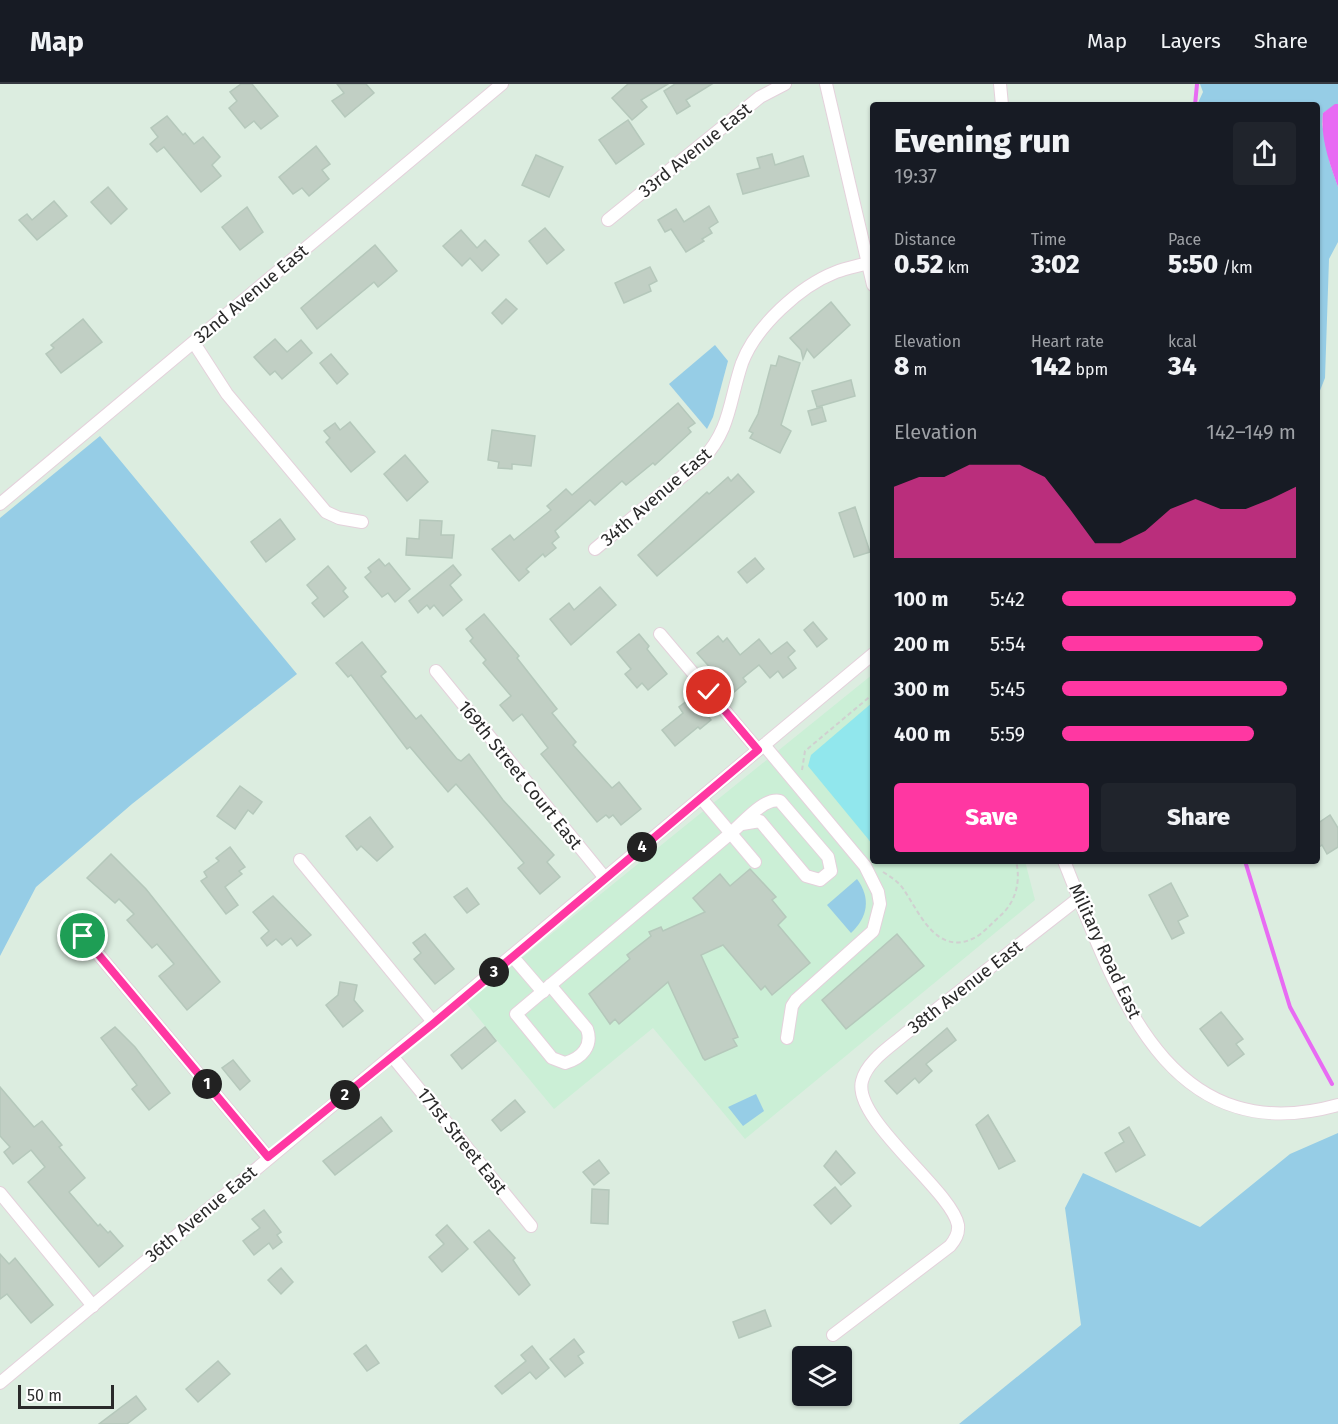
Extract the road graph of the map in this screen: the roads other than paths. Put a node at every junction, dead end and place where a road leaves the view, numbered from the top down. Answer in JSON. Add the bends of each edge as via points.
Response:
{"nodes":[{"id":1,"x":502,"y":84,"type":"edge"},
{"id":2,"x":785,"y":84,"type":"edge"},
{"id":3,"x":826,"y":84,"type":"edge"},
{"id":4,"x":1000,"y":84,"type":"edge"},
{"id":5,"x":1002,"y":102,"type":"edge"},
{"id":6,"x":608,"y":220,"type":"dead end"},
{"id":7,"x":868,"y":263,"type":"junction"},
{"id":8,"x":870,"y":272,"type":"edge"},
{"id":9,"x":194,"y":343,"type":"junction"},
{"id":10,"x":0,"y":504,"type":"edge"},
{"id":11,"x":362,"y":522,"type":"dead end"},
{"id":12,"x":595,"y":549,"type":"dead end"},
{"id":13,"x":660,"y":634,"type":"dead end"},
{"id":14,"x":870,"y":657,"type":"edge"},
{"id":15,"x":436,"y":671,"type":"dead end"},
{"id":16,"x":761,"y":748,"type":"junction"},
{"id":17,"x":701,"y":798,"type":"junction"},
{"id":18,"x":742,"y":824,"type":"junction"},
{"id":19,"x":731,"y":833,"type":"junction"},
{"id":20,"x":300,"y":860,"type":"dead end"},
{"id":21,"x":755,"y":862,"type":"dead end"},
{"id":22,"x":1065,"y":864,"type":"edge"},
{"id":23,"x":605,"y":878,"type":"junction"},
{"id":24,"x":1079,"y":898,"type":"junction"},
{"id":25,"x":83,"y":936,"type":"dead end"},
{"id":26,"x":512,"y":956,"type":"junction"},
{"id":27,"x":546,"y":988,"type":"junction"},
{"id":28,"x":434,"y":1023,"type":"junction"},
{"id":29,"x":787,"y":1038,"type":"dead end"},
{"id":30,"x":392,"y":1056,"type":"junction"},
{"id":31,"x":1338,"y":1105,"type":"edge"},
{"id":32,"x":268,"y":1157,"type":"junction"},
{"id":33,"x":0,"y":1193,"type":"edge"},
{"id":34,"x":531,"y":1226,"type":"dead end"},
{"id":35,"x":93,"y":1306,"type":"junction"},
{"id":36,"x":832,"y":1335,"type":"dead end"},
{"id":37,"x":0,"y":1383,"type":"edge"}],
"edges":[{"from":1,"to":9,"type":"street","name":"32nd Avenue East"},
{"from":2,"to":6,"type":"street","name":"33rd Avenue East","via":[[760,97]]},
{"from":3,"to":7,"type":"street"},
{"from":4,"to":5,"type":"street"},
{"from":7,"to":8,"type":"street"},
{"from":7,"to":12,"type":"street","name":"34th Avenue East","via":[[822,279],[768,321],[742,364],[728,420],[715,447]]},
{"from":9,"to":10,"type":"street","name":"32nd Avenue East"},
{"from":9,"to":11,"type":"street","via":[[227,394],[326,512]]},
{"from":13,"to":16,"type":"street"},
{"from":14,"to":16,"type":"street","name":"36th Avenue East"},
{"from":15,"to":23,"type":"street","name":"169th Street Court East"},
{"from":16,"to":17,"type":"street","name":"36th Avenue East"},
{"from":16,"to":29,"type":"street","via":[[865,866],[880,904],[873,931],[796,1000]]},
{"from":17,"to":19,"type":"street"},
{"from":17,"to":23,"type":"street","name":"36th Avenue East"},
{"from":18,"to":18,"type":"street","via":[[760,821],[813,880],[820,880],[831,871],[828,856],[780,801],[768,802]]},
{"from":18,"to":19,"type":"street"},
{"from":19,"to":21,"type":"street"},
{"from":19,"to":27,"type":"street"},
{"from":20,"to":28,"type":"street"},
{"from":22,"to":24,"type":"street","name":"Military Road East"},
{"from":23,"to":26,"type":"street","name":"36th Avenue East"},
{"from":24,"to":31,"type":"street","name":"Military Road East","via":[[1112,976],[1140,1028],[1189,1082],[1209,1097],[1251,1112],[1297,1113]]},
{"from":24,"to":36,"type":"street","name":"38th Avenue East","via":[[871,1065],[861,1085],[874,1117],[944,1203],[958,1226],[957,1237]]},
{"from":25,"to":32,"type":"street"},
{"from":26,"to":27,"type":"street"},
{"from":26,"to":28,"type":"street","name":"36th Avenue East"},
{"from":27,"to":27,"type":"street","via":[[516,1014],[552,1058],[558,1062],[572,1061],[584,1053],[590,1037],[587,1029]]},
{"from":28,"to":30,"type":"street","name":"36th Avenue East"},
{"from":30,"to":32,"type":"street","name":"36th Avenue East"},
{"from":30,"to":34,"type":"street","name":"171st Street East"},
{"from":32,"to":35,"type":"street","name":"36th Avenue East"},
{"from":33,"to":35,"type":"street"},
{"from":35,"to":37,"type":"street","name":"36th Avenue East"}]}
